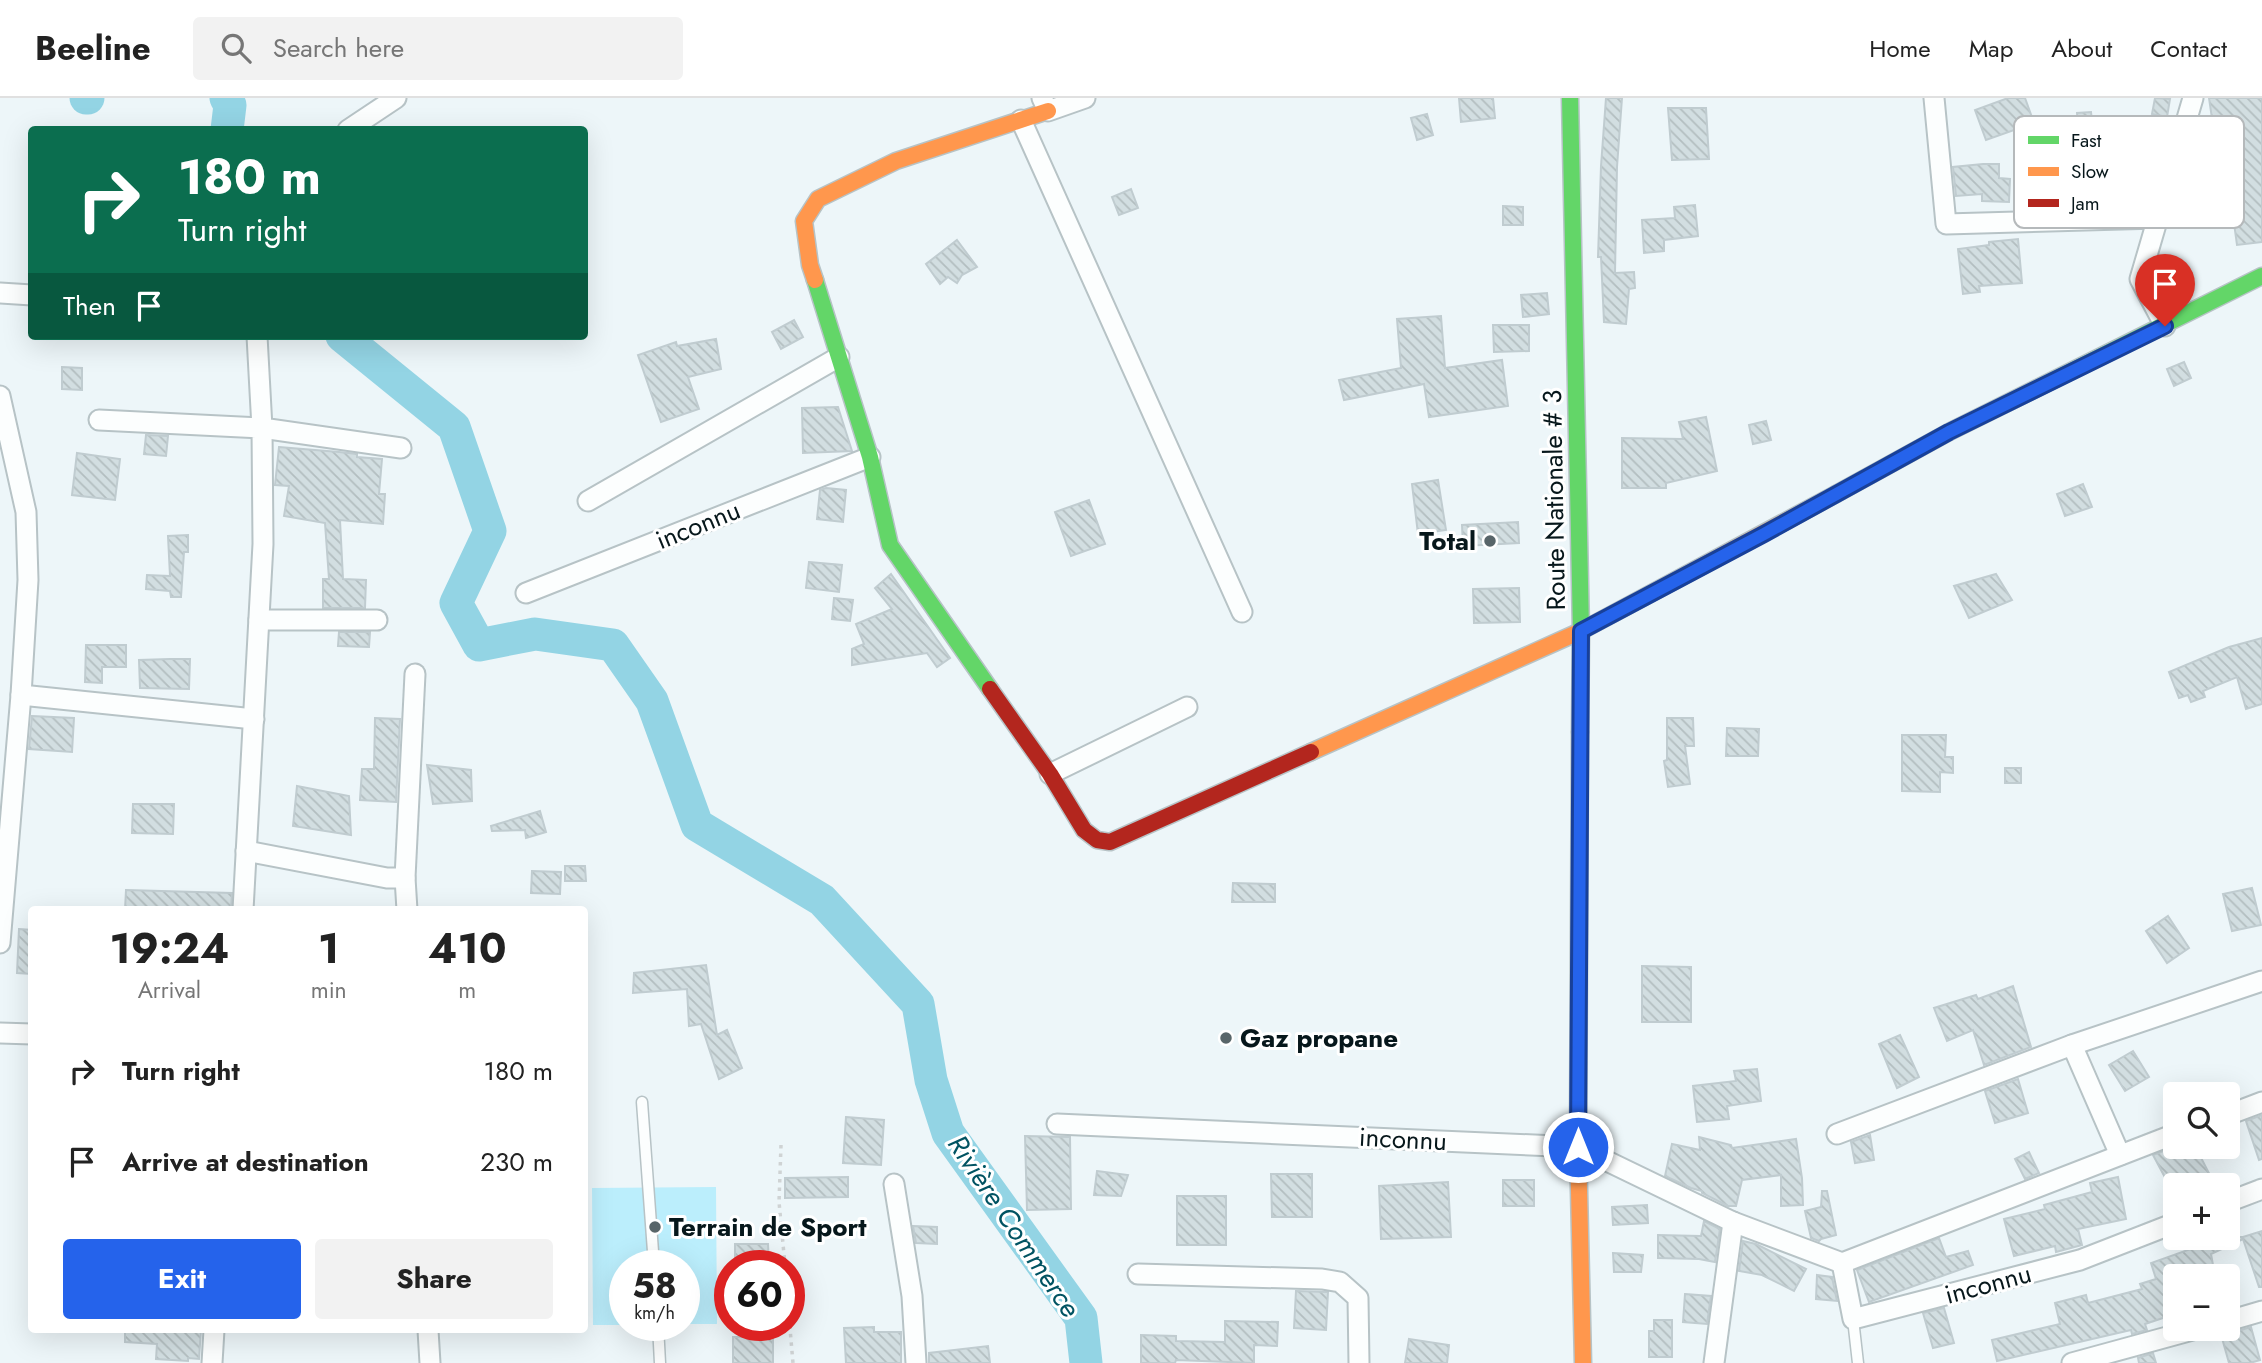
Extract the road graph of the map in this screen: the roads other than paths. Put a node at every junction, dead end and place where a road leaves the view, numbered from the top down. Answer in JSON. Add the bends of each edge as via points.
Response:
{"nodes":[{"id":1,"x":396,"y":98,"type":"edge"},
{"id":2,"x":1085,"y":98,"type":"edge"},
{"id":3,"x":1570,"y":98,"type":"edge"},
{"id":4,"x":1934,"y":98,"type":"edge"},
{"id":5,"x":2193,"y":98,"type":"edge"},
{"id":6,"x":1045,"y":105,"type":"edge"},
{"id":7,"x":2188,"y":116,"type":"edge"},
{"id":8,"x":1021,"y":120,"type":"junction"},
{"id":9,"x":354,"y":126,"type":"edge"},
{"id":10,"x":2014,"y":222,"type":"edge"},
{"id":11,"x":2155,"y":228,"type":"edge"},
{"id":12,"x":2262,"y":276,"type":"edge"},
{"id":13,"x":0,"y":293,"type":"edge"},
{"id":14,"x":28,"y":295,"type":"edge"},
{"id":15,"x":2165,"y":326,"type":"junction"},
{"id":16,"x":257,"y":340,"type":"edge"},
{"id":17,"x":839,"y":357,"type":"junction"},
{"id":18,"x":0,"y":396,"type":"edge"},
{"id":19,"x":99,"y":421,"type":"dead end"},
{"id":20,"x":262,"y":428,"type":"junction"},
{"id":21,"x":401,"y":448,"type":"dead end"},
{"id":22,"x":870,"y":457,"type":"junction"},
{"id":23,"x":588,"y":501,"type":"dead end"},
{"id":24,"x":526,"y":593,"type":"dead end"},
{"id":25,"x":1242,"y":612,"type":"dead end"},
{"id":26,"x":259,"y":620,"type":"junction"},
{"id":27,"x":377,"y":620,"type":"dead end"},
{"id":28,"x":1581,"y":631,"type":"junction"},
{"id":29,"x":415,"y":674,"type":"dead end"},
{"id":30,"x":21,"y":695,"type":"junction"},
{"id":31,"x":1187,"y":706,"type":"dead end"},
{"id":32,"x":254,"y":719,"type":"junction"},
{"id":33,"x":1049,"y":774,"type":"junction"},
{"id":34,"x":6,"y":802,"type":"edge"},
{"id":35,"x":246,"y":851,"type":"junction"},
{"id":36,"x":405,"y":878,"type":"junction"},
{"id":37,"x":243,"y":906,"type":"edge"},
{"id":38,"x":407,"y":906,"type":"edge"},
{"id":39,"x":0,"y":943,"type":"edge"},
{"id":40,"x":2262,"y":981,"type":"edge"},
{"id":41,"x":0,"y":1033,"type":"edge"},
{"id":42,"x":28,"y":1034,"type":"edge"},
{"id":43,"x":2073,"y":1045,"type":"junction"},
{"id":44,"x":642,"y":1102,"type":"dead end"},
{"id":45,"x":2262,"y":1102,"type":"edge"},
{"id":46,"x":2240,"y":1110,"type":"edge"},
{"id":47,"x":1056,"y":1124,"type":"dead end"},
{"id":48,"x":1838,"y":1134,"type":"dead end"},
{"id":49,"x":2163,"y":1139,"type":"edge"},
{"id":50,"x":1578,"y":1147,"type":"junction"},
{"id":51,"x":2120,"y":1155,"type":"junction"},
{"id":52,"x":894,"y":1184,"type":"dead end"},
{"id":53,"x":2262,"y":1189,"type":"edge"},
{"id":54,"x":2240,"y":1197,"type":"edge"},
{"id":55,"x":1733,"y":1222,"type":"junction"},
{"id":56,"x":2163,"y":1228,"type":"edge"},
{"id":57,"x":653,"y":1250,"type":"edge"},
{"id":58,"x":1842,"y":1263,"type":"junction"},
{"id":59,"x":1138,"y":1274,"type":"dead end"},
{"id":60,"x":2261,"y":1316,"type":"edge"},
{"id":61,"x":1853,"y":1319,"type":"junction"},
{"id":62,"x":2240,"y":1319,"type":"edge"},
{"id":63,"x":214,"y":1333,"type":"edge"},
{"id":64,"x":428,"y":1333,"type":"edge"},
{"id":65,"x":2163,"y":1338,"type":"edge"},
{"id":66,"x":658,"y":1341,"type":"edge"},
{"id":67,"x":212,"y":1363,"type":"edge"},
{"id":68,"x":430,"y":1363,"type":"edge"},
{"id":69,"x":660,"y":1363,"type":"edge"},
{"id":70,"x":916,"y":1363,"type":"edge"},
{"id":71,"x":1359,"y":1363,"type":"edge"},
{"id":72,"x":1583,"y":1363,"type":"edge"},
{"id":73,"x":1714,"y":1363,"type":"edge"},
{"id":74,"x":1858,"y":1363,"type":"edge"},
{"id":75,"x":2072,"y":1363,"type":"edge"}],
"edges":[{"from":1,"to":9,"type":"street"},
{"from":2,"to":6,"type":"street"},
{"from":3,"to":28,"type":"main road","name":"Route Nationale # 3"},
{"from":4,"to":10,"type":"street","via":[[1946,224]]},
{"from":5,"to":7,"type":"street"},
{"from":6,"to":8,"type":"main road"},
{"from":8,"to":17,"type":"main road","via":[[896,161],[818,199],[804,221],[810,265]]},
{"from":8,"to":25,"type":"street"},
{"from":11,"to":15,"type":"street","via":[[2140,279]]},
{"from":12,"to":15,"type":"main road"},
{"from":13,"to":14,"type":"street"},
{"from":15,"to":28,"type":"main road","via":[[1949,432]]},
{"from":16,"to":20,"type":"street"},
{"from":17,"to":22,"type":"main road"},
{"from":17,"to":23,"type":"street"},
{"from":18,"to":30,"type":"street","via":[[26,512]]},
{"from":19,"to":20,"type":"street"},
{"from":20,"to":21,"type":"street"},
{"from":20,"to":26,"type":"street"},
{"from":22,"to":24,"type":"street","name":"inconnu"},
{"from":22,"to":33,"type":"main road","via":[[890,545]]},
{"from":26,"to":27,"type":"street"},
{"from":26,"to":32,"type":"street"},
{"from":28,"to":33,"type":"main road","via":[[1110,842],[1097,840],[1084,830]]},
{"from":28,"to":50,"type":"main road","name":"Route Nationale # 3"},
{"from":29,"to":36,"type":"street"},
{"from":30,"to":32,"type":"street"},
{"from":30,"to":34,"type":"street"},
{"from":31,"to":33,"type":"street"},
{"from":32,"to":35,"type":"street"},
{"from":34,"to":39,"type":"street"},
{"from":35,"to":36,"type":"street"},
{"from":35,"to":37,"type":"street"},
{"from":36,"to":38,"type":"street"},
{"from":40,"to":43,"type":"street"},
{"from":41,"to":42,"type":"street"},
{"from":43,"to":48,"type":"street"},
{"from":43,"to":51,"type":"street"},
{"from":44,"to":57,"type":"lane"},
{"from":45,"to":46,"type":"street"},
{"from":47,"to":50,"type":"street","name":"inconnu"},
{"from":49,"to":51,"type":"street"},
{"from":50,"to":55,"type":"street","name":"inconnu"},
{"from":50,"to":72,"type":"main road","name":"Route Nationale # 3"},
{"from":51,"to":58,"type":"street"},
{"from":52,"to":70,"type":"street","via":[[912,1296]]},
{"from":53,"to":54,"type":"street"},
{"from":55,"to":58,"type":"street","name":"inconnu"},
{"from":55,"to":73,"type":"street"},
{"from":56,"to":61,"type":"street","name":"inconnu","via":[[2080,1260]]},
{"from":58,"to":61,"type":"street"},
{"from":59,"to":71,"type":"street","via":[[1340,1282],[1358,1298]]},
{"from":60,"to":62,"type":"street"},
{"from":61,"to":74,"type":"lane"},
{"from":63,"to":67,"type":"street"},
{"from":64,"to":68,"type":"street"},
{"from":65,"to":75,"type":"street"},
{"from":66,"to":69,"type":"lane"}]}
